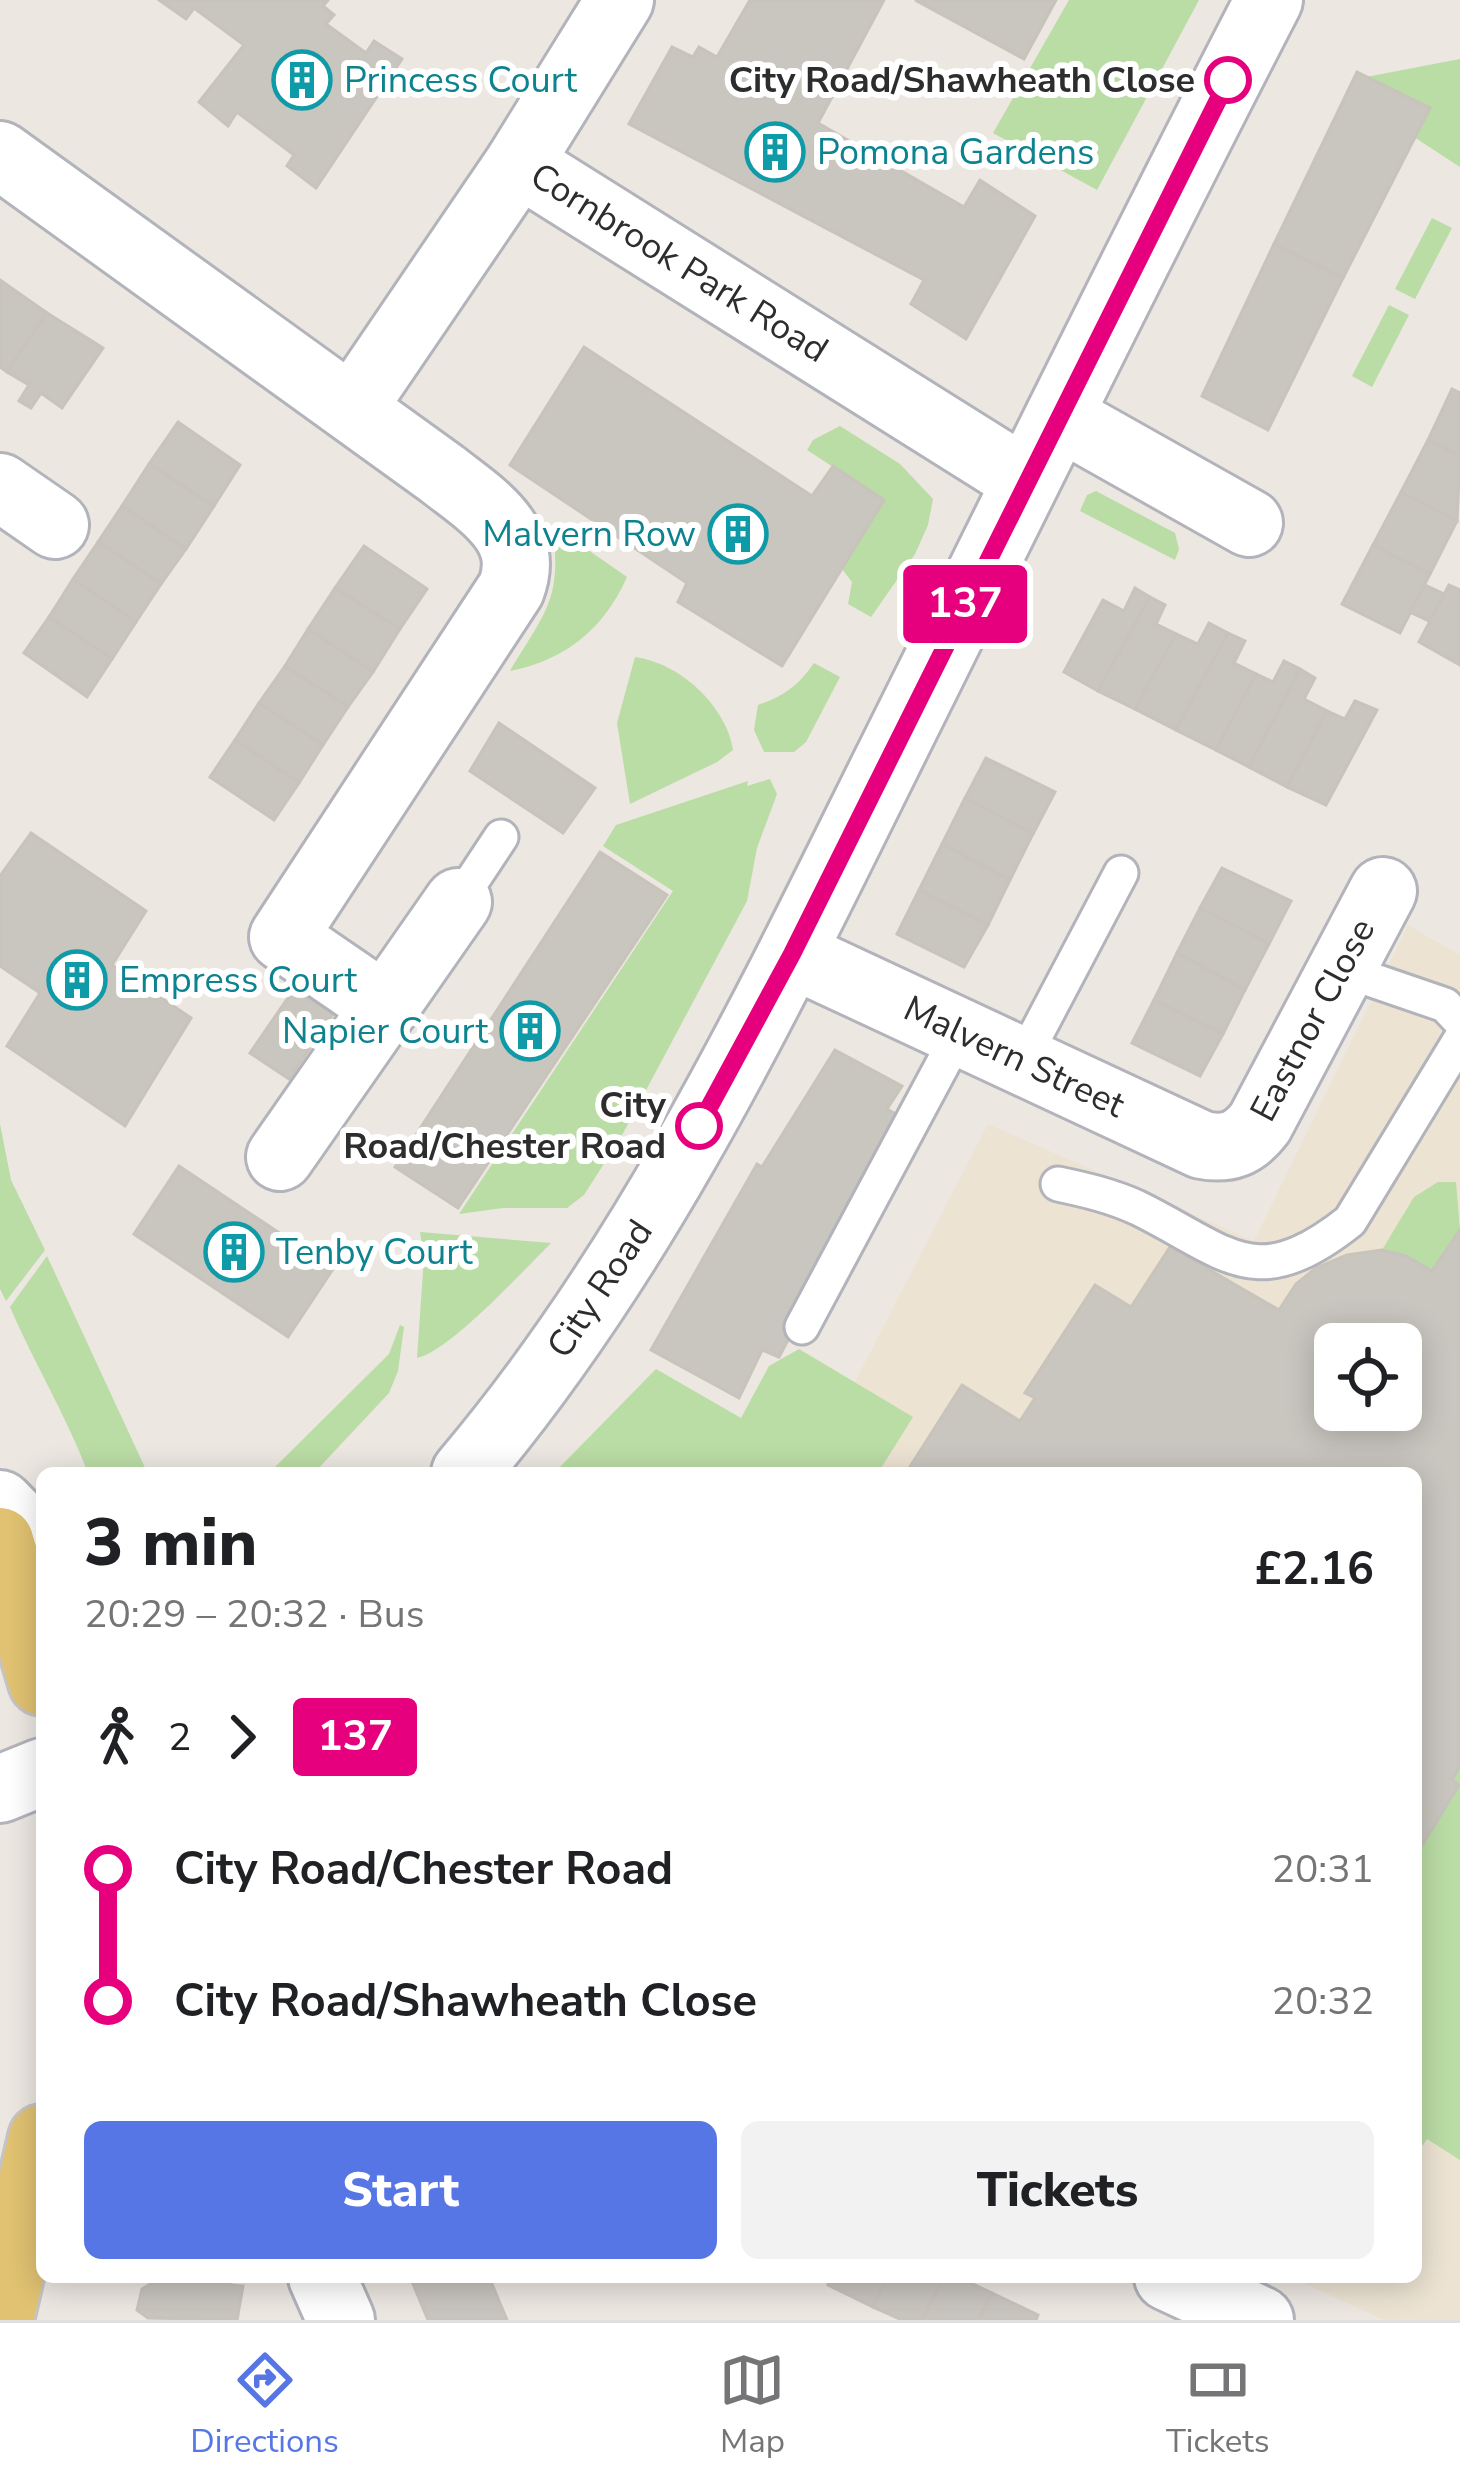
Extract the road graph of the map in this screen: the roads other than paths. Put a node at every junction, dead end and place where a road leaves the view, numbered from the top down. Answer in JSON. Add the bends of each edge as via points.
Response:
{"nodes":[{"id":1,"x":620,"y":0,"type":"edge"},
{"id":2,"x":1269,"y":0,"type":"edge"},
{"id":3,"x":0,"y":155,"type":"edge"},
{"id":4,"x":519,"y":163,"type":"junction"},
{"id":5,"x":353,"y":407,"type":"junction"},
{"id":6,"x":1059,"y":416,"type":"junction"},
{"id":7,"x":1026,"y":481,"type":"junction"},
{"id":8,"x":0,"y":487,"type":"edge"},
{"id":9,"x":1250,"y":523,"type":"dead end"},
{"id":10,"x":55,"y":525,"type":"dead end"},
{"id":11,"x":501,"y":837,"type":"dead end"},
{"id":12,"x":1121,"y":873,"type":"dead end"},
{"id":13,"x":1383,"y":891,"type":"dead end"},
{"id":14,"x":458,"y":902,"type":"joint"},
{"id":15,"x":792,"y":954,"type":"junction"},
{"id":16,"x":1340,"y":969,"type":"junction"},
{"id":17,"x":396,"y":1009,"type":"junction"},
{"id":18,"x":1460,"y":1021,"type":"edge"},
{"id":19,"x":961,"y":1030,"type":"junction"},
{"id":20,"x":1460,"y":1040,"type":"edge"},
{"id":21,"x":1023,"y":1059,"type":"junction"},
{"id":22,"x":1239,"y":1144,"type":"joint"},
{"id":23,"x":280,"y":1157,"type":"dead end"},
{"id":24,"x":1058,"y":1184,"type":"dead end"},
{"id":25,"x":802,"y":1327,"type":"dead end"},
{"id":26,"x":470,"y":1467,"type":"edge"},
{"id":27,"x":0,"y":1504,"type":"edge"},
{"id":28,"x":0,"y":1541,"type":"edge"},
{"id":29,"x":36,"y":1541,"type":"edge"},
{"id":30,"x":36,"y":1663,"type":"edge"},
{"id":31,"x":36,"y":1774,"type":"edge"},
{"id":32,"x":0,"y":1789,"type":"edge"},
{"id":33,"x":36,"y":2164,"type":"edge"},
{"id":34,"x":325,"y":2283,"type":"edge"},
{"id":35,"x":1181,"y":2283,"type":"edge"},
{"id":36,"x":0,"y":2319,"type":"edge"},
{"id":37,"x":341,"y":2320,"type":"edge"},
{"id":38,"x":1260,"y":2320,"type":"edge"}],
"edges":[{"from":1,"to":4,"type":"street"},
{"from":2,"to":6,"type":"street","name":"City Road"},
{"from":3,"to":5,"type":"street"},
{"from":4,"to":5,"type":"street","name":"Cornbrook Park Road"},
{"from":4,"to":7,"type":"street","name":"Cornbrook Park Road"},
{"from":5,"to":17,"type":"street","via":[[500,520],[518,571],[284,937]]},
{"from":6,"to":7,"type":"street","name":"City Road"},
{"from":6,"to":9,"type":"street"},
{"from":7,"to":15,"type":"street","name":"City Road"},
{"from":8,"to":10,"type":"street"},
{"from":11,"to":14,"type":"lane"},
{"from":12,"to":21,"type":"lane"},
{"from":13,"to":16,"type":"street","name":"Eastnor Close"},
{"from":14,"to":17,"type":"street"},
{"from":15,"to":19,"type":"street","name":"Malvern Street"},
{"from":15,"to":26,"type":"street","name":"City Road","via":[[619,1266]]},
{"from":16,"to":18,"type":"lane","via":[[1445,1005]]},
{"from":16,"to":22,"type":"street","name":"Eastnor Close","via":[[1260,1124]]},
{"from":17,"to":23,"type":"street"},
{"from":19,"to":21,"type":"street","name":"Malvern Street"},
{"from":19,"to":25,"type":"lane"},
{"from":20,"to":24,"type":"lane","via":[[1350,1221],[1298,1252],[1266,1262],[1232,1260],[1136,1208]]},
{"from":21,"to":22,"type":"street","name":"Malvern Street","via":[[1202,1145]]},
{"from":27,"to":29,"type":"street"},
{"from":28,"to":30,"type":"main road"},
{"from":31,"to":32,"type":"street"},
{"from":33,"to":36,"type":"main road"},
{"from":34,"to":37,"type":"street"},
{"from":35,"to":38,"type":"street"}]}
